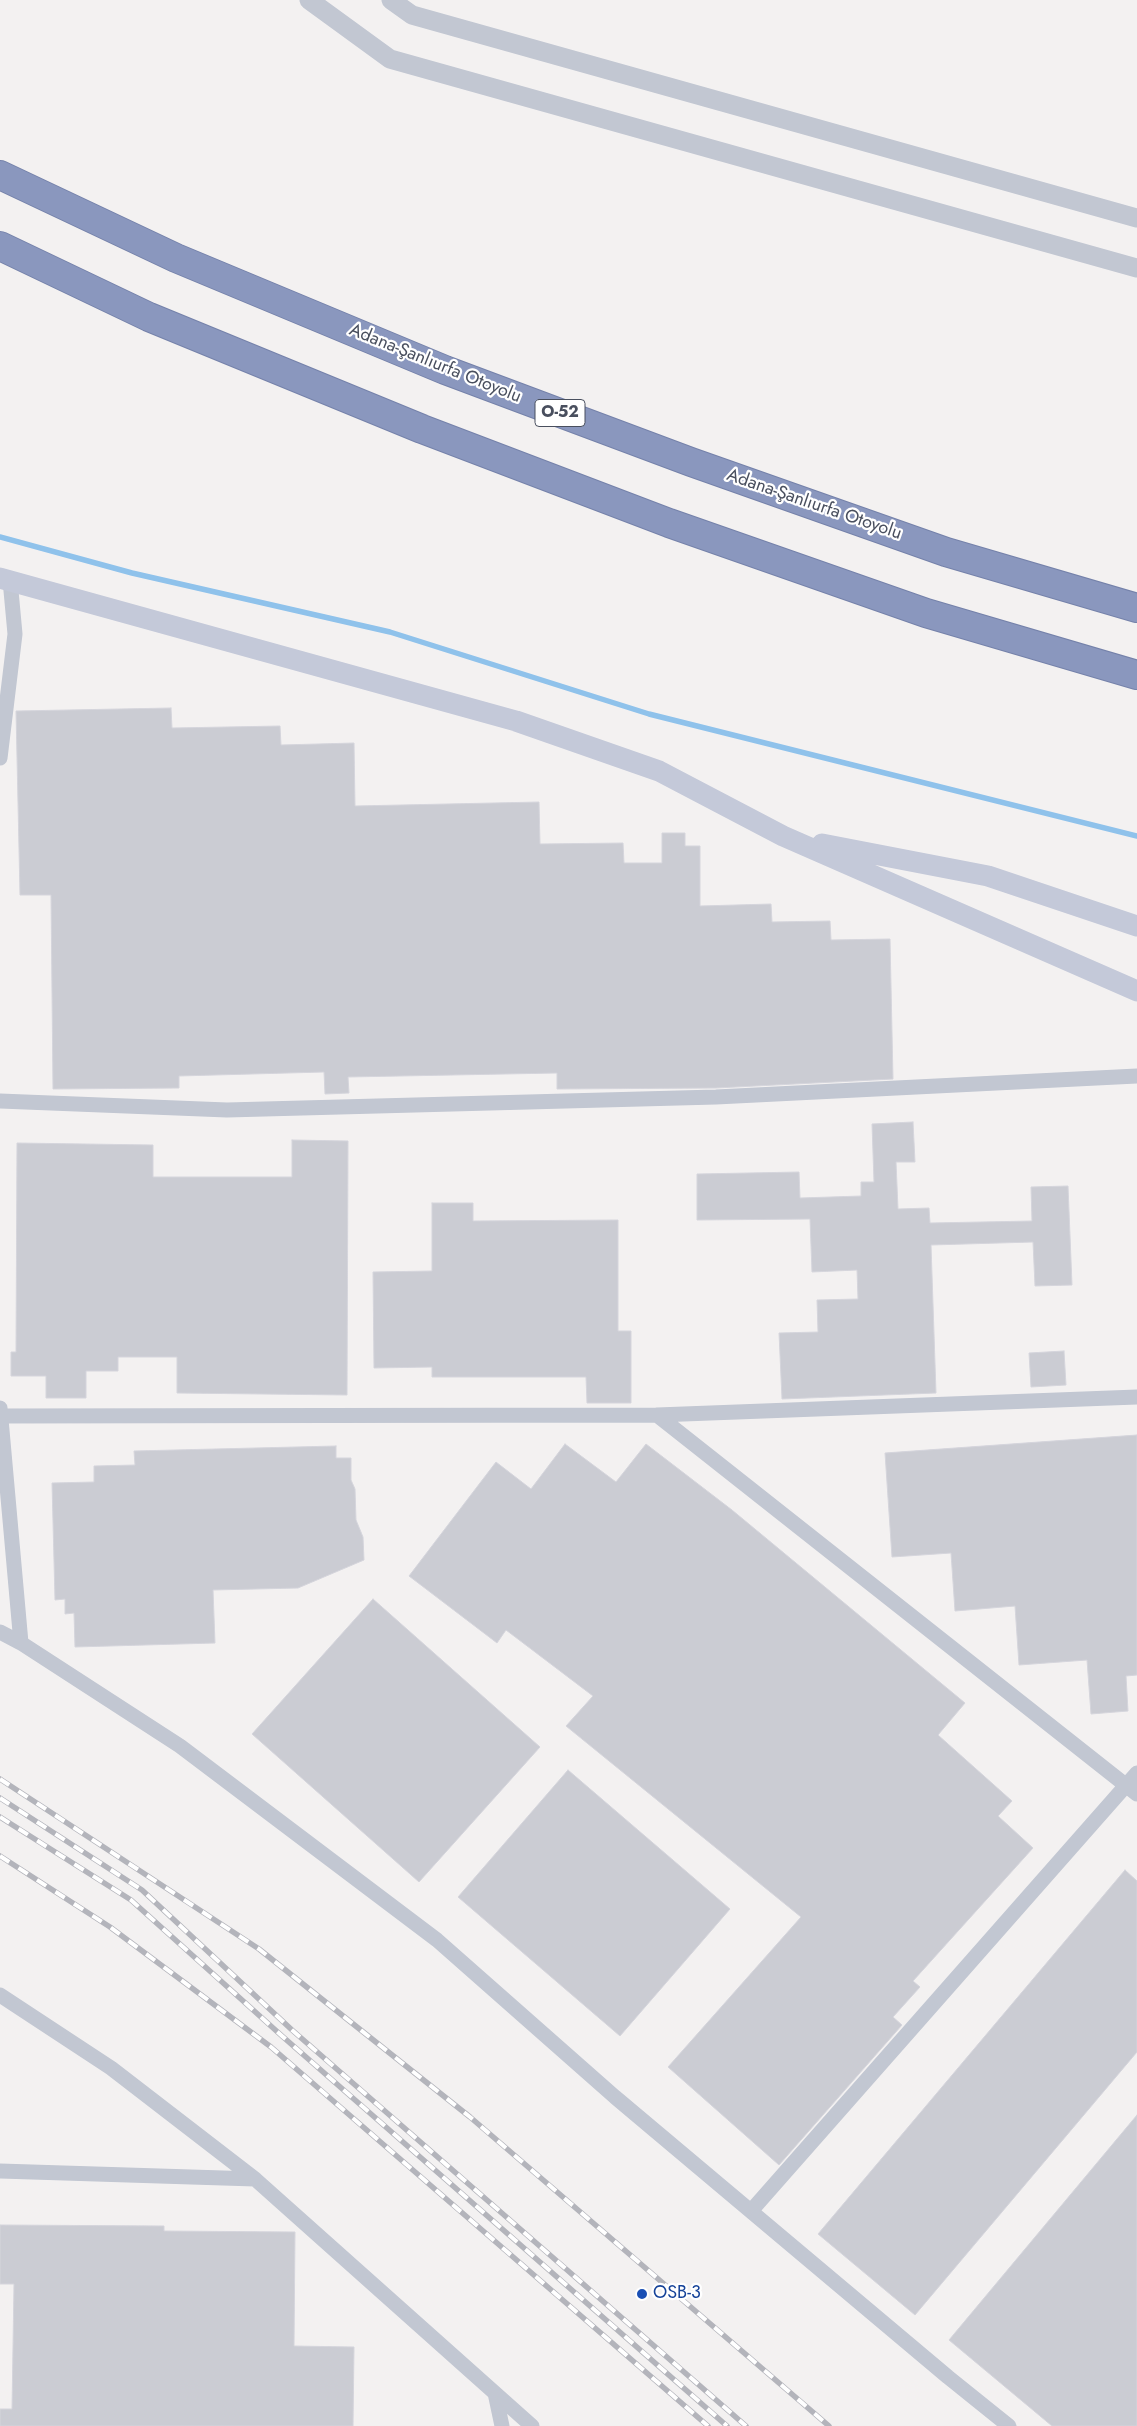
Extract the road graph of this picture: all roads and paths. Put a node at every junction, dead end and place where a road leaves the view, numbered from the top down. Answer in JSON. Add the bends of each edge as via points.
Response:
{"nodes":[{"id":1,"x":309,"y":0,"type":"edge"},
{"id":2,"x":391,"y":0,"type":"edge"},
{"id":3,"x":0,"y":175,"type":"edge"},
{"id":4,"x":1137,"y":218,"type":"edge"},
{"id":5,"x":0,"y":246,"type":"edge"},
{"id":6,"x":1137,"y":268,"type":"edge"},
{"id":7,"x":3,"y":585,"type":"edge"},
{"id":8,"x":1137,"y":608,"type":"edge"},
{"id":9,"x":1137,"y":675,"type":"edge"},
{"id":10,"x":0,"y":758,"type":"edge"},
{"id":11,"x":783,"y":836,"type":"junction"},
{"id":12,"x":1137,"y":926,"type":"edge"},
{"id":13,"x":1137,"y":991,"type":"edge"},
{"id":14,"x":1137,"y":1076,"type":"edge"},
{"id":15,"x":0,"y":1101,"type":"edge"},
{"id":16,"x":1137,"y":1397,"type":"edge"},
{"id":17,"x":0,"y":1414,"type":"edge"},
{"id":18,"x":657,"y":1415,"type":"junction"},
{"id":19,"x":0,"y":1632,"type":"edge"},
{"id":20,"x":21,"y":1643,"type":"junction"},
{"id":21,"x":1137,"y":1773,"type":"edge"},
{"id":22,"x":1131,"y":1789,"type":"edge"},
{"id":23,"x":0,"y":1995,"type":"edge"},
{"id":24,"x":0,"y":2171,"type":"edge"},
{"id":25,"x":255,"y":2179,"type":"junction"},
{"id":26,"x":751,"y":2212,"type":"junction"},
{"id":27,"x":495,"y":2393,"type":"junction"},
{"id":28,"x":502,"y":2426,"type":"edge"},
{"id":29,"x":532,"y":2426,"type":"edge"},
{"id":30,"x":1009,"y":2426,"type":"edge"}],
"edges":[{"from":1,"to":6,"type":"street","via":[[390,59]]},
{"from":2,"to":4,"type":"street","via":[[412,15]]},
{"from":3,"to":8,"type":"highway","name":"Adana-Şanlıurfa Otoyolu","number":"O-52","via":[[176,258],[454,373],[691,462],[937,548]]},
{"from":5,"to":9,"type":"highway","via":[[158,321],[422,429],[669,523],[926,612]]},
{"from":7,"to":10,"type":"street","via":[[15,634]]},
{"from":7,"to":11,"type":"main road","via":[[516,720],[659,771]]},
{"from":11,"to":12,"type":"main road","via":[[988,876]]},
{"from":11,"to":13,"type":"main road"},
{"from":14,"to":15,"type":"street","via":[[716,1097],[227,1110]]},
{"from":16,"to":18,"type":"street"},
{"from":17,"to":18,"type":"street"},
{"from":17,"to":20,"type":"street"},
{"from":18,"to":22,"type":"street"},
{"from":19,"to":20,"type":"street"},
{"from":20,"to":26,"type":"street","via":[[180,1746],[437,1940]]},
{"from":21,"to":22,"type":"street"},
{"from":22,"to":26,"type":"street"},
{"from":23,"to":25,"type":"street","via":[[111,2068]]},
{"from":24,"to":25,"type":"street"},
{"from":25,"to":27,"type":"street"},
{"from":26,"to":30,"type":"street"},
{"from":27,"to":28,"type":"street"},
{"from":27,"to":29,"type":"street"}]}
